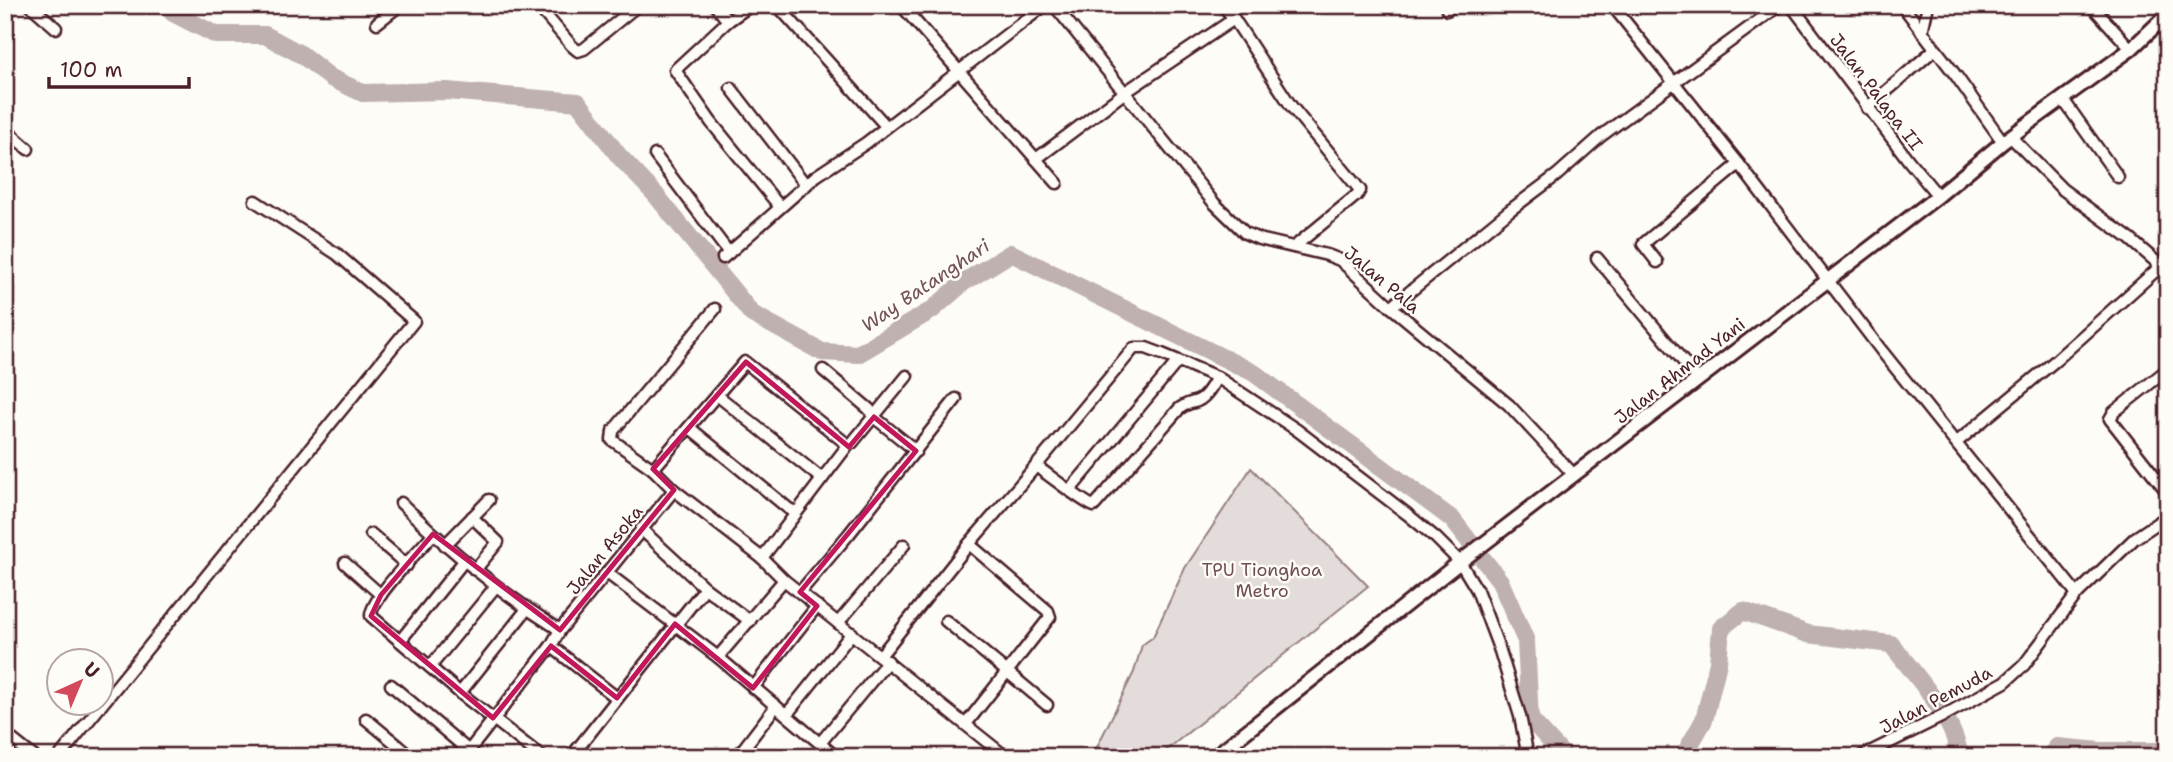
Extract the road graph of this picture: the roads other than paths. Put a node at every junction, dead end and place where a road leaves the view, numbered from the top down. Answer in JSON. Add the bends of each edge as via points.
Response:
{"nodes":[{"id":1,"x":30,"y":5,"type":"edge"},
{"id":2,"x":400,"y":5,"type":"edge"},
{"id":3,"x":537,"y":5,"type":"edge"},
{"id":4,"x":638,"y":5,"type":"edge"},
{"id":5,"x":715,"y":5,"type":"edge"},
{"id":6,"x":751,"y":5,"type":"edge"},
{"id":7,"x":777,"y":5,"type":"edge"},
{"id":8,"x":901,"y":5,"type":"edge"},
{"id":9,"x":1045,"y":5,"type":"edge"},
{"id":10,"x":1054,"y":5,"type":"edge"},
{"id":11,"x":1223,"y":5,"type":"edge"},
{"id":12,"x":1612,"y":5,"type":"edge"},
{"id":13,"x":1780,"y":5,"type":"edge"},
{"id":14,"x":1791,"y":5,"type":"edge"},
{"id":15,"x":1902,"y":5,"type":"edge"},
{"id":16,"x":1927,"y":5,"type":"edge"},
{"id":17,"x":2091,"y":5,"type":"edge"},
{"id":18,"x":2168,"y":14,"type":"edge"},
{"id":19,"x":1234,"y":19,"type":"junction"},
{"id":20,"x":728,"y":21,"type":"junction"},
{"id":21,"x":377,"y":23,"type":"dead end"},
{"id":22,"x":56,"y":28,"type":"dead end"},
{"id":23,"x":1922,"y":32,"type":"junction"},
{"id":24,"x":1935,"y":49,"type":"junction"},
{"id":25,"x":2131,"y":49,"type":"junction"},
{"id":26,"x":958,"y":71,"type":"junction"},
{"id":27,"x":1674,"y":82,"type":"junction"},
{"id":28,"x":731,"y":88,"type":"dead end"},
{"id":29,"x":1124,"y":93,"type":"junction"},
{"id":30,"x":2062,"y":98,"type":"junction"},
{"id":31,"x":1867,"y":108,"type":"junction"},
{"id":32,"x":886,"y":126,"type":"junction"},
{"id":33,"x":5,"y":129,"type":"edge"},
{"id":34,"x":2007,"y":139,"type":"junction"},
{"id":35,"x":28,"y":149,"type":"dead end"},
{"id":36,"x":655,"y":155,"type":"dead end"},
{"id":37,"x":1036,"y":159,"type":"junction"},
{"id":38,"x":1739,"y":164,"type":"junction"},
{"id":39,"x":2119,"y":177,"type":"dead end"},
{"id":40,"x":1057,"y":183,"type":"dead end"},
{"id":41,"x":806,"y":185,"type":"junction"},
{"id":42,"x":1938,"y":196,"type":"junction"},
{"id":43,"x":255,"y":201,"type":"dead end"},
{"id":44,"x":780,"y":207,"type":"junction"},
{"id":45,"x":1294,"y":247,"type":"junction"},
{"id":46,"x":1597,"y":258,"type":"dead end"},
{"id":47,"x":1657,"y":262,"type":"dead end"},
{"id":48,"x":2164,"y":265,"type":"edge"},
{"id":49,"x":1827,"y":280,"type":"junction"},
{"id":50,"x":1391,"y":307,"type":"junction"},
{"id":51,"x":715,"y":309,"type":"dead end"},
{"id":52,"x":1178,"y":361,"type":"junction"},
{"id":53,"x":2168,"y":369,"type":"edge"},
{"id":54,"x":823,"y":370,"type":"dead end"},
{"id":55,"x":907,"y":376,"type":"dead end"},
{"id":56,"x":1217,"y":377,"type":"junction"},
{"id":57,"x":1698,"y":379,"type":"junction"},
{"id":58,"x":716,"y":395,"type":"junction"},
{"id":59,"x":956,"y":399,"type":"dead end"},
{"id":60,"x":874,"y":417,"type":"junction"},
{"id":61,"x":690,"y":428,"type":"junction"},
{"id":62,"x":1956,"y":442,"type":"junction"},
{"id":63,"x":848,"y":445,"type":"junction"},
{"id":64,"x":916,"y":451,"type":"junction"},
{"id":65,"x":1036,"y":466,"type":"junction"},
{"id":66,"x":653,"y":469,"type":"junction"},
{"id":67,"x":1574,"y":475,"type":"junction"},
{"id":68,"x":822,"y":479,"type":"junction"},
{"id":69,"x":674,"y":490,"type":"junction"},
{"id":70,"x":1070,"y":490,"type":"junction"},
{"id":71,"x":2168,"y":493,"type":"edge"},
{"id":72,"x":489,"y":500,"type":"dead end"},
{"id":73,"x":401,"y":503,"type":"dead end"},
{"id":74,"x":796,"y":512,"type":"junction"},
{"id":75,"x":2168,"y":516,"type":"edge"},
{"id":76,"x":472,"y":517,"type":"junction"},
{"id":77,"x":641,"y":528,"type":"junction"},
{"id":78,"x":371,"y":534,"type":"dead end"},
{"id":79,"x":433,"y":534,"type":"junction"},
{"id":80,"x":969,"y":544,"type":"junction"},
{"id":81,"x":445,"y":545,"type":"junction"},
{"id":82,"x":904,"y":545,"type":"dead end"},
{"id":83,"x":762,"y":558,"type":"junction"},
{"id":84,"x":1463,"y":560,"type":"junction"},
{"id":85,"x":464,"y":561,"type":"junction"},
{"id":86,"x":345,"y":564,"type":"dead end"},
{"id":87,"x":407,"y":565,"type":"junction"},
{"id":88,"x":475,"y":570,"type":"junction"},
{"id":89,"x":607,"y":573,"type":"junction"},
{"id":90,"x":784,"y":580,"type":"junction"},
{"id":91,"x":496,"y":586,"type":"junction"},
{"id":92,"x":705,"y":588,"type":"junction"},
{"id":93,"x":800,"y":592,"type":"junction"},
{"id":94,"x":381,"y":594,"type":"junction"},
{"id":95,"x":2077,"y":594,"type":"junction"},
{"id":96,"x":817,"y":606,"type":"junction"},
{"id":97,"x":527,"y":609,"type":"junction"},
{"id":98,"x":750,"y":621,"type":"junction"},
{"id":99,"x":946,"y":621,"type":"dead end"},
{"id":100,"x":838,"y":623,"type":"junction"},
{"id":101,"x":675,"y":624,"type":"junction"},
{"id":102,"x":560,"y":629,"type":"junction"},
{"id":103,"x":852,"y":633,"type":"junction"},
{"id":104,"x":400,"y":640,"type":"junction"},
{"id":105,"x":551,"y":646,"type":"junction"},
{"id":106,"x":718,"y":657,"type":"junction"},
{"id":107,"x":884,"y":658,"type":"junction"},
{"id":108,"x":430,"y":667,"type":"junction"},
{"id":109,"x":1006,"y":673,"type":"junction"},
{"id":110,"x":391,"y":685,"type":"dead end"},
{"id":111,"x":753,"y":688,"type":"junction"},
{"id":112,"x":460,"y":693,"type":"junction"},
{"id":113,"x":617,"y":698,"type":"junction"},
{"id":114,"x":1047,"y":705,"type":"dead end"},
{"id":115,"x":776,"y":706,"type":"junction"},
{"id":116,"x":787,"y":714,"type":"junction"},
{"id":117,"x":366,"y":719,"type":"dead end"},
{"id":118,"x":493,"y":719,"type":"junction"},
{"id":119,"x":966,"y":724,"type":"junction"},
{"id":120,"x":5,"y":734,"type":"edge"},
{"id":121,"x":821,"y":742,"type":"junction"},
{"id":122,"x":466,"y":754,"type":"edge"},
{"id":123,"x":34,"y":757,"type":"edge"},
{"id":124,"x":59,"y":757,"type":"edge"},
{"id":125,"x":412,"y":757,"type":"edge"},
{"id":126,"x":542,"y":757,"type":"edge"},
{"id":127,"x":571,"y":757,"type":"edge"},
{"id":128,"x":737,"y":757,"type":"edge"},
{"id":129,"x":836,"y":757,"type":"edge"},
{"id":130,"x":1006,"y":757,"type":"edge"},
{"id":131,"x":1214,"y":757,"type":"edge"},
{"id":132,"x":1528,"y":757,"type":"edge"},
{"id":133,"x":1860,"y":757,"type":"edge"}],
"edges":[{"from":1,"to":22,"type":"street"},
{"from":2,"to":21,"type":"street"},
{"from":3,"to":4,"type":"street","via":[[578,51]]},
{"from":5,"to":20,"type":"street"},
{"from":6,"to":20,"type":"street"},
{"from":7,"to":32,"type":"street"},
{"from":8,"to":26,"type":"street"},
{"from":9,"to":26,"type":"street"},
{"from":10,"to":29,"type":"street","name":"Jalan Pala"},
{"from":11,"to":19,"type":"street"},
{"from":12,"to":27,"type":"street"},
{"from":13,"to":27,"type":"street"},
{"from":14,"to":31,"type":"street","name":"Jalan Palapa II"},
{"from":15,"to":23,"type":"street"},
{"from":16,"to":23,"type":"street"},
{"from":17,"to":25,"type":"street"},
{"from":18,"to":25,"type":"main road","name":"Jalan Ahmad Yani"},
{"from":19,"to":29,"type":"street"},
{"from":19,"to":45,"type":"street","via":[[1292,106],[1360,190]]},
{"from":20,"to":44,"type":"street","via":[[676,70],[711,122]]},
{"from":23,"to":24,"type":"street"},
{"from":24,"to":31,"type":"street"},
{"from":24,"to":34,"type":"street"},
{"from":25,"to":30,"type":"main road","name":"Jalan Ahmad Yani"},
{"from":26,"to":32,"type":"street"},
{"from":26,"to":37,"type":"street"},
{"from":27,"to":38,"type":"street"},
{"from":27,"to":50,"type":"street"},
{"from":28,"to":41,"type":"street"},
{"from":29,"to":37,"type":"street"},
{"from":29,"to":45,"type":"street","name":"Jalan Pala","via":[[1237,228]]},
{"from":30,"to":34,"type":"main road","name":"Jalan Ahmad Yani"},
{"from":30,"to":39,"type":"street"},
{"from":31,"to":42,"type":"street","name":"Jalan Palapa II"},
{"from":32,"to":41,"type":"street"},
{"from":33,"to":35,"type":"street"},
{"from":34,"to":42,"type":"main road","name":"Jalan Ahmad Yani"},
{"from":34,"to":48,"type":"street","via":[[2062,189]]},
{"from":36,"to":44,"type":"street","via":[[726,255]]},
{"from":37,"to":40,"type":"street"},
{"from":38,"to":47,"type":"street","via":[[1643,244]]},
{"from":38,"to":49,"type":"street"},
{"from":41,"to":44,"type":"street"},
{"from":42,"to":49,"type":"main road","name":"Jalan Ahmad Yani"},
{"from":43,"to":124,"type":"street","via":[[337,254],[414,321]]},
{"from":45,"to":50,"type":"street","name":"Jalan Pala","via":[[1340,260]]},
{"from":46,"to":57,"type":"street"},
{"from":48,"to":62,"type":"street"},
{"from":49,"to":57,"type":"main road","name":"Jalan Ahmad Yani"},
{"from":49,"to":62,"type":"street"},
{"from":50,"to":67,"type":"street","name":"Jalan Pala","via":[[1509,405]]},
{"from":51,"to":66,"type":"street","via":[[611,436]]},
{"from":52,"to":56,"type":"street"},
{"from":52,"to":65,"type":"street","via":[[1134,348]]},
{"from":52,"to":70,"type":"street"},
{"from":53,"to":71,"type":"street","via":[[2110,419]]},
{"from":54,"to":60,"type":"street"},
{"from":55,"to":60,"type":"street"},
{"from":56,"to":70,"type":"street","via":[[1197,402],[1179,410],[1094,506]]},
{"from":56,"to":84,"type":"street","via":[[1297,430]]},
{"from":57,"to":67,"type":"main road","name":"Jalan Ahmad Yani"},
{"from":58,"to":61,"type":"street"},
{"from":58,"to":63,"type":"street","via":[[746,362]]},
{"from":58,"to":68,"type":"street"},
{"from":59,"to":64,"type":"street"},
{"from":60,"to":63,"type":"street"},
{"from":60,"to":64,"type":"street"},
{"from":61,"to":66,"type":"street"},
{"from":61,"to":74,"type":"street"},
{"from":62,"to":95,"type":"street"},
{"from":63,"to":68,"type":"street"},
{"from":64,"to":93,"type":"street"},
{"from":65,"to":70,"type":"street"},
{"from":65,"to":80,"type":"street"},
{"from":66,"to":69,"type":"street"},
{"from":67,"to":84,"type":"main road","name":"Jalan Ahmad Yani"},
{"from":68,"to":74,"type":"street"},
{"from":69,"to":77,"type":"street","name":"Jalan Asoka"},
{"from":69,"to":83,"type":"street"},
{"from":72,"to":76,"type":"street"},
{"from":73,"to":79,"type":"street"},
{"from":74,"to":83,"type":"street"},
{"from":75,"to":95,"type":"street","name":"Jalan Pemuda","via":[[2135,538]]},
{"from":76,"to":81,"type":"street"},
{"from":76,"to":88,"type":"street","via":[[498,542]]},
{"from":77,"to":89,"type":"street","name":"Jalan Asoka"},
{"from":77,"to":92,"type":"street"},
{"from":78,"to":87,"type":"street"},
{"from":79,"to":81,"type":"street"},
{"from":79,"to":87,"type":"street"},
{"from":80,"to":107,"type":"street"},
{"from":80,"to":109,"type":"street","via":[[1050,614]]},
{"from":81,"to":85,"type":"street"},
{"from":82,"to":100,"type":"street"},
{"from":83,"to":90,"type":"street"},
{"from":84,"to":131,"type":"main road","name":"Jalan Ahmad Yani"},
{"from":84,"to":132,"type":"street","via":[[1500,651]]},
{"from":85,"to":88,"type":"street"},
{"from":85,"to":104,"type":"street"},
{"from":86,"to":94,"type":"street"},
{"from":87,"to":94,"type":"street"},
{"from":88,"to":91,"type":"street"},
{"from":89,"to":101,"type":"street"},
{"from":89,"to":102,"type":"street","name":"Jalan Asoka"},
{"from":90,"to":93,"type":"street"},
{"from":90,"to":98,"type":"street"},
{"from":91,"to":97,"type":"street"},
{"from":91,"to":108,"type":"street"},
{"from":92,"to":98,"type":"street"},
{"from":92,"to":101,"type":"street"},
{"from":93,"to":96,"type":"street"},
{"from":94,"to":104,"type":"street","via":[[371,616]]},
{"from":95,"to":133,"type":"street","name":"Jalan Pemuda","via":[[2024,665],[2005,682]]},
{"from":96,"to":100,"type":"street"},
{"from":96,"to":111,"type":"street"},
{"from":97,"to":102,"type":"street"},
{"from":97,"to":112,"type":"street"},
{"from":98,"to":106,"type":"street"},
{"from":99,"to":109,"type":"street"},
{"from":100,"to":103,"type":"street"},
{"from":101,"to":106,"type":"street"},
{"from":101,"to":113,"type":"street"},
{"from":102,"to":105,"type":"street","name":"Jalan Asoka"},
{"from":103,"to":107,"type":"street"},
{"from":103,"to":116,"type":"street"},
{"from":104,"to":108,"type":"street"},
{"from":105,"to":113,"type":"street"},
{"from":105,"to":118,"type":"street","name":"Jalan Asoka"},
{"from":106,"to":111,"type":"street"},
{"from":107,"to":119,"type":"street"},
{"from":107,"to":121,"type":"street"},
{"from":108,"to":112,"type":"street"},
{"from":109,"to":114,"type":"street"},
{"from":109,"to":119,"type":"street"},
{"from":110,"to":122,"type":"street"},
{"from":111,"to":115,"type":"street"},
{"from":112,"to":118,"type":"street"},
{"from":113,"to":127,"type":"street"},
{"from":115,"to":116,"type":"street"},
{"from":115,"to":128,"type":"street"},
{"from":116,"to":121,"type":"street"},
{"from":117,"to":125,"type":"street"},
{"from":118,"to":122,"type":"street","name":"Jalan Asoka"},
{"from":118,"to":126,"type":"street"},
{"from":119,"to":130,"type":"street"},
{"from":120,"to":123,"type":"street"},
{"from":121,"to":129,"type":"street"}]}
